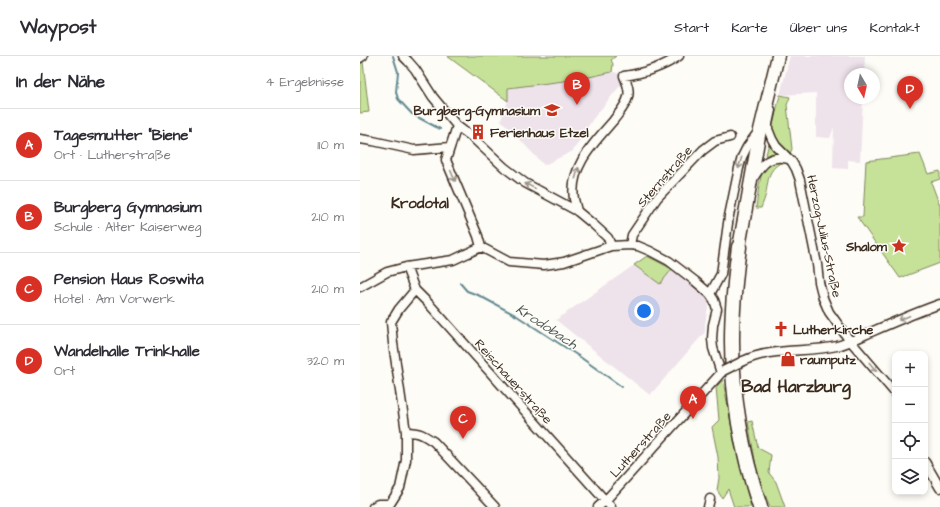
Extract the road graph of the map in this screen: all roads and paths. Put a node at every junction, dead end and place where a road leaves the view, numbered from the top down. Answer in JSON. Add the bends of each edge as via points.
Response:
{"nodes":[{"id":1,"x":363,"y":56,"type":"edge"},
{"id":2,"x":403,"y":56,"type":"edge"},
{"id":3,"x":679,"y":56,"type":"edge"},
{"id":4,"x":778,"y":56,"type":"edge"},
{"id":5,"x":360,"y":58,"type":"edge"},
{"id":6,"x":767,"y":100,"type":"junction"},
{"id":7,"x":457,"y":126,"type":"junction"},
{"id":8,"x":760,"y":130,"type":"junction"},
{"id":9,"x":730,"y":137,"type":"dead end"},
{"id":10,"x":360,"y":139,"type":"edge"},
{"id":11,"x":450,"y":147,"type":"junction"},
{"id":12,"x":788,"y":159,"type":"junction"},
{"id":13,"x":751,"y":181,"type":"junction"},
{"id":14,"x":577,"y":211,"type":"junction"},
{"id":15,"x":630,"y":245,"type":"junction"},
{"id":16,"x":611,"y":246,"type":"junction"},
{"id":17,"x":481,"y":247,"type":"junction"},
{"id":18,"x":739,"y":247,"type":"joint"},
{"id":19,"x":406,"y":267,"type":"junction"},
{"id":20,"x":360,"y":287,"type":"edge"},
{"id":21,"x":416,"y":290,"type":"junction"},
{"id":22,"x":710,"y":294,"type":"junction"},
{"id":23,"x":940,"y":304,"type":"edge"},
{"id":24,"x":850,"y":341,"type":"junction"},
{"id":25,"x":722,"y":372,"type":"junction"},
{"id":26,"x":892,"y":390,"type":"edge"},
{"id":27,"x":406,"y":432,"type":"junction"},
{"id":28,"x":928,"y":467,"type":"edge"},
{"id":29,"x":940,"y":488,"type":"edge"},
{"id":30,"x":710,"y":498,"type":"dead end"},
{"id":31,"x":608,"y":504,"type":"edge"},
{"id":32,"x":390,"y":505,"type":"edge"},
{"id":33,"x":373,"y":507,"type":"edge"},
{"id":34,"x":495,"y":507,"type":"edge"},
{"id":35,"x":598,"y":507,"type":"edge"},
{"id":36,"x":708,"y":507,"type":"edge"},
{"id":37,"x":760,"y":507,"type":"edge"}],
"edges":[{"from":1,"to":5,"type":"street"},
{"from":2,"to":7,"type":"street"},
{"from":14,"to":3,"type":"street","one_way":true,"via":[[574,192],[579,166],[625,104],[628,90],[624,76],[656,69]]},
{"from":4,"to":6,"type":"main road","name":"Herzog-Julius-Straße"},
{"from":6,"to":8,"type":"main road"},
{"from":6,"to":12,"type":"street","name":"Herzog-Julius-Straße","via":[[771,110],[768,124],[770,134],[776,146]]},
{"from":7,"to":11,"type":"street"},
{"from":14,"to":7,"type":"street","one_way":true,"via":[[525,183]]},
{"from":8,"to":13,"type":"main road"},
{"from":8,"to":22,"type":"street","one_way":true,"via":[[742,157],[721,274]]},
{"from":9,"to":15,"type":"street","name":"Sternstraße","via":[[715,141],[678,175],[657,198],[632,236]]},
{"from":10,"to":11,"type":"street","via":[[414,150]]},
{"from":11,"to":17,"type":"street","one_way":true,"via":[[446,160]]},
{"from":12,"to":13,"type":"street","via":[[779,157],[767,161]]},
{"from":12,"to":24,"type":"street","name":"Herzog-Julius-Straße","via":[[796,169],[802,185],[823,298],[829,312]]},
{"from":13,"to":18,"type":"main road"},
{"from":14,"to":16,"type":"street","via":[[608,238]]},
{"from":15,"to":16,"type":"street"},
{"from":15,"to":22,"type":"street","via":[[638,246],[669,261]]},
{"from":16,"to":17,"type":"street","via":[[564,262],[544,265],[509,262]]},
{"from":17,"to":19,"type":"street","via":[[453,260]]},
{"from":18,"to":37,"type":"highway","via":[[733,308],[733,375],[742,440]]},
{"from":19,"to":20,"type":"street","via":[[387,272]]},
{"from":19,"to":21,"type":"street","name":"Reischauerstraße"},
{"from":21,"to":27,"type":"street","via":[[391,322]]},
{"from":21,"to":31,"type":"street","name":"Reischauerstraße"},
{"from":22,"to":25,"type":"street","via":[[716,309],[713,348]]},
{"from":23,"to":24,"type":"street","name":"Lutherstraße","one_way":true},
{"from":24,"to":25,"type":"street","name":"Lutherstraße","bridge":true,"via":[[824,349],[784,351],[752,357]]},
{"from":24,"to":26,"type":"street","name":"Herzog-Julius-Straße","one_way":true},
{"from":25,"to":31,"type":"street","name":"Lutherstraße"},
{"from":27,"to":32,"type":"street","via":[[406,460],[400,488]]},
{"from":27,"to":34,"type":"street","via":[[423,434],[434,442]]},
{"from":28,"to":29,"type":"street"},
{"from":30,"to":36,"type":"street"},
{"from":31,"to":35,"type":"street","name":"Lutherstraße"},
{"from":32,"to":33,"type":"street","via":[[378,504]]}]}
